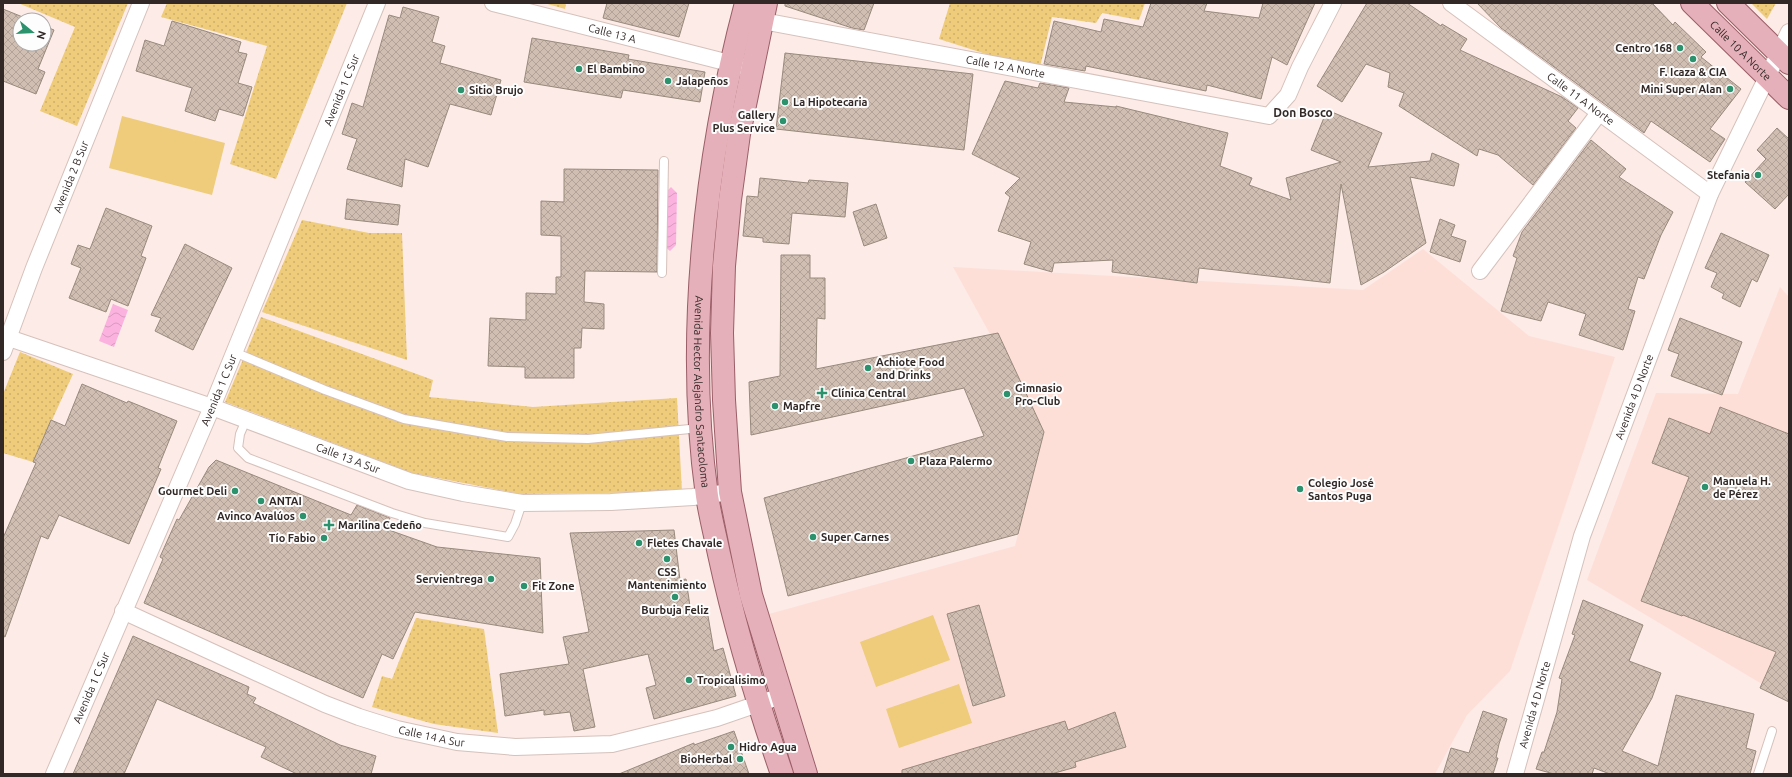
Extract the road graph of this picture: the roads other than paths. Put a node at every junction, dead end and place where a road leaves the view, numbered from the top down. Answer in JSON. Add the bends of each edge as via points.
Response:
{"nodes":[{"id":1,"x":141,"y":3,"type":"edge"},
{"id":2,"x":377,"y":3,"type":"edge"},
{"id":3,"x":493,"y":3,"type":"edge"},
{"id":4,"x":1333,"y":3,"type":"edge"},
{"id":5,"x":1451,"y":3,"type":"edge"},
{"id":6,"x":1692,"y":3,"type":"edge"},
{"id":7,"x":1728,"y":3,"type":"edge"},
{"id":8,"x":754,"y":11,"type":"edge"},
{"id":9,"x":1789,"y":32,"type":"edge"},
{"id":10,"x":1784,"y":58,"type":"edge"},
{"id":11,"x":742,"y":66,"type":"junction"},
{"id":12,"x":1768,"y":77,"type":"junction"},
{"id":13,"x":1789,"y":98,"type":"edge"},
{"id":14,"x":1599,"y":113,"type":"junction"},
{"id":15,"x":664,"y":161,"type":"dead end"},
{"id":16,"x":1710,"y":194,"type":"junction"},
{"id":17,"x":1480,"y":271,"type":"dead end"},
{"id":18,"x":662,"y":273,"type":"dead end"},
{"id":19,"x":5,"y":342,"type":"edge"},
{"id":20,"x":234,"y":352,"type":"junction"},
{"id":21,"x":212,"y":407,"type":"junction"},
{"id":22,"x":246,"y":420,"type":"junction"},
{"id":23,"x":701,"y":428,"type":"junction"},
{"id":24,"x":730,"y":492,"type":"junction"},
{"id":25,"x":707,"y":497,"type":"junction"},
{"id":26,"x":522,"y":503,"type":"junction"},
{"id":27,"x":122,"y":611,"type":"junction"},
{"id":28,"x":781,"y":696,"type":"junction"},
{"id":29,"x":759,"y":704,"type":"junction"},
{"id":30,"x":1772,"y":731,"type":"dead end"},
{"id":31,"x":54,"y":774,"type":"edge"},
{"id":32,"x":782,"y":774,"type":"edge"},
{"id":33,"x":806,"y":774,"type":"edge"},
{"id":34,"x":1515,"y":774,"type":"edge"},
{"id":35,"x":1758,"y":774,"type":"edge"}],
"edges":[{"from":1,"to":19,"type":"street","name":"Avenida 2 B Sur"},
{"from":2,"to":20,"type":"street","name":"Avenida 1 C Sur"},
{"from":3,"to":11,"type":"street","name":"Calle 13 A"},
{"from":4,"to":8,"type":"street","name":"Calle 12 A Norte","via":[[1288,95],[1269,116]]},
{"from":5,"to":14,"type":"street","name":"Calle 11 A Norte"},
{"from":6,"to":12,"type":"main road","name":"Calle 10 A Norte"},
{"from":7,"to":10,"type":"main road"},
{"from":8,"to":11,"type":"main road","name":"Avenida Hector Alejandro Santacoloma"},
{"from":9,"to":10,"type":"street","name":"Avenida 4 D Norte"},
{"from":10,"to":12,"type":"street","name":"Avenida 4 D Norte"},
{"from":11,"to":23,"type":"main road","name":"Avenida Hector Alejandro Santacoloma","via":[[713,162],[701,273]]},
{"from":11,"to":24,"type":"main road","name":"Avenida Hector Alejandro Santacoloma","via":[[739,134],[724,266],[722,333]]},
{"from":12,"to":13,"type":"main road","name":"Calle 10 A Norte"},
{"from":12,"to":16,"type":"street","name":"Avenida 4 D Norte"},
{"from":14,"to":16,"type":"street","name":"Calle 11 A Norte"},
{"from":14,"to":17,"type":"street"},
{"from":15,"to":18,"type":"lane"},
{"from":16,"to":34,"type":"street","name":"Avenida 4 D Norte","via":[[1582,536]]},
{"from":19,"to":21,"type":"street","name":"Calle 13 A Sur"},
{"from":20,"to":21,"type":"street","name":"Avenida 1 C Sur"},
{"from":20,"to":23,"type":"lane","via":[[404,419],[499,436],[588,439]]},
{"from":21,"to":22,"type":"street","name":"Calle 13 A Sur"},
{"from":21,"to":27,"type":"street","name":"Avenida 1 C Sur"},
{"from":22,"to":26,"type":"street","name":"Calle 13 A Sur","via":[[409,481]]},
{"from":22,"to":26,"type":"lane","via":[[238,448],[248,458],[398,515],[425,523],[508,537]]},
{"from":23,"to":25,"type":"main road","name":"Avenida Hector Alejandro Santacoloma"},
{"from":24,"to":25,"type":"street","name":"Calle 13 A Sur"},
{"from":24,"to":28,"type":"main road","name":"Avenida Hector Alejandro Santacoloma","via":[[752,595]]},
{"from":25,"to":26,"type":"street","name":"Calle 13 A Sur"},
{"from":25,"to":29,"type":"main road","name":"Avenida Hector Alejandro Santacoloma","via":[[731,606]]},
{"from":27,"to":29,"type":"street","name":"Calle 14 A Sur","via":[[359,718],[457,742],[515,747],[612,744],[717,718]]},
{"from":27,"to":31,"type":"street","name":"Avenida 1 C Sur"},
{"from":28,"to":29,"type":"street","name":"Calle 14 A Sur"},
{"from":28,"to":33,"type":"main road","name":"Avenida Hector Alejandro Santacoloma"},
{"from":29,"to":32,"type":"main road","name":"Avenida Hector Alejandro Santacoloma"},
{"from":30,"to":35,"type":"lane"}]}
